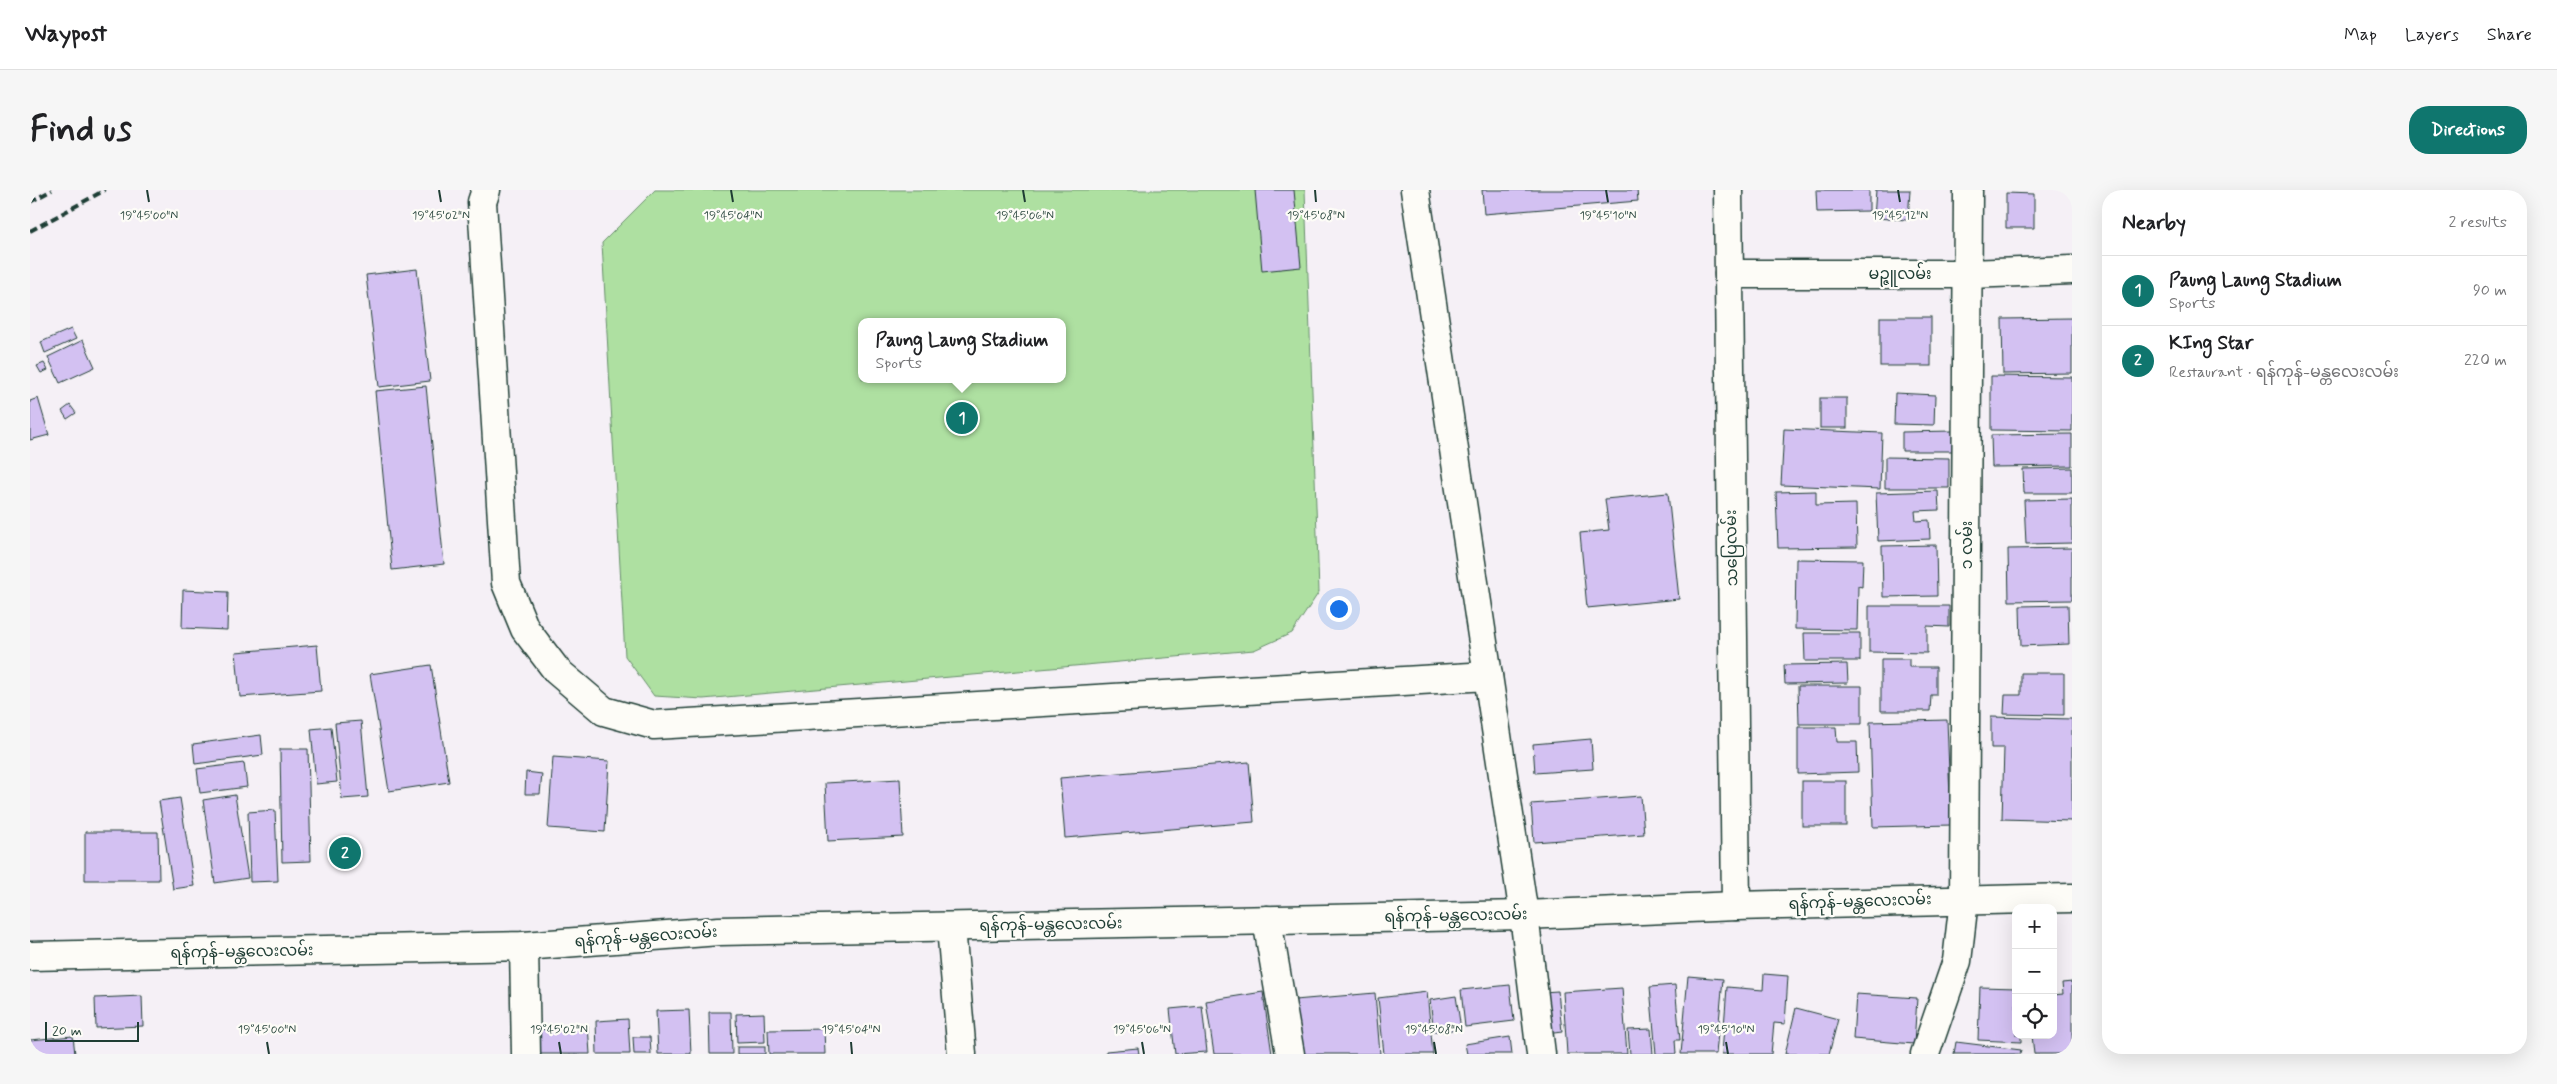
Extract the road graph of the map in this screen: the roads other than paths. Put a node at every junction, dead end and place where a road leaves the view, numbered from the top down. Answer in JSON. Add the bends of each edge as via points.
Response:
{"nodes":[{"id":1,"x":486,"y":190,"type":"edge"},
{"id":2,"x":1415,"y":190,"type":"edge"},
{"id":3,"x":1728,"y":190,"type":"edge"},
{"id":4,"x":1968,"y":190,"type":"edge"},
{"id":5,"x":2072,"y":270,"type":"edge"},
{"id":6,"x":1729,"y":274,"type":"junction"},
{"id":7,"x":1969,"y":274,"type":"junction"},
{"id":8,"x":1488,"y":676,"type":"junction"},
{"id":9,"x":2072,"y":898,"type":"edge"},
{"id":10,"x":1964,"y":900,"type":"junction"},
{"id":11,"x":1736,"y":906,"type":"junction"},
{"id":12,"x":1524,"y":915,"type":"junction"},
{"id":13,"x":1267,"y":920,"type":"junction"},
{"id":14,"x":950,"y":927,"type":"junction"},
{"id":15,"x":524,"y":946,"type":"junction"},
{"id":16,"x":30,"y":956,"type":"edge"},
{"id":17,"x":526,"y":1054,"type":"edge"},
{"id":18,"x":962,"y":1054,"type":"edge"},
{"id":19,"x":1290,"y":1054,"type":"edge"},
{"id":20,"x":1541,"y":1054,"type":"edge"},
{"id":21,"x":1925,"y":1054,"type":"edge"}],
"edges":[{"from":1,"to":8,"type":"street","via":[[482,202],[506,583],[525,629],[557,671],[604,711],[654,725]]},
{"from":2,"to":8,"type":"street"},
{"from":3,"to":6,"type":"street","name":"သပြေလမ်း"},
{"from":4,"to":7,"type":"street","name":"၁ လမ်း"},
{"from":5,"to":7,"type":"street","name":"မဉ္ဇူလမ်း"},
{"from":6,"to":7,"type":"street","name":"မဉ္ဇူလမ်း"},
{"from":6,"to":11,"type":"street","name":"သပြေလမ်း"},
{"from":7,"to":10,"type":"street","name":"၁ လမ်း"},
{"from":8,"to":12,"type":"street"},
{"from":9,"to":10,"type":"street","name":"ရန်ကုန်-မန္တလေးလမ်း"},
{"from":10,"to":11,"type":"street","name":"ရန်ကုန်-မန္တလေးလမ်း"},
{"from":10,"to":21,"type":"street","name":"၁ လမ်း","via":[[1957,961]]},
{"from":11,"to":12,"type":"street","name":"ရန်ကုန်-မန္တလေးလမ်း"},
{"from":12,"to":13,"type":"street","name":"ရန်ကုန်-မန္တလေးလမ်း"},
{"from":12,"to":20,"type":"street"},
{"from":13,"to":14,"type":"street","name":"ရန်ကုန်-မန္တလေးလမ်း"},
{"from":13,"to":19,"type":"street"},
{"from":14,"to":15,"type":"street","name":"ရန်ကုန်-မန္တလေးလမ်း","via":[[719,931]]},
{"from":14,"to":18,"type":"street"},
{"from":15,"to":16,"type":"street","name":"ရန်ကုန်-မန္တလေးလမ်း"},
{"from":15,"to":17,"type":"street"}]}
